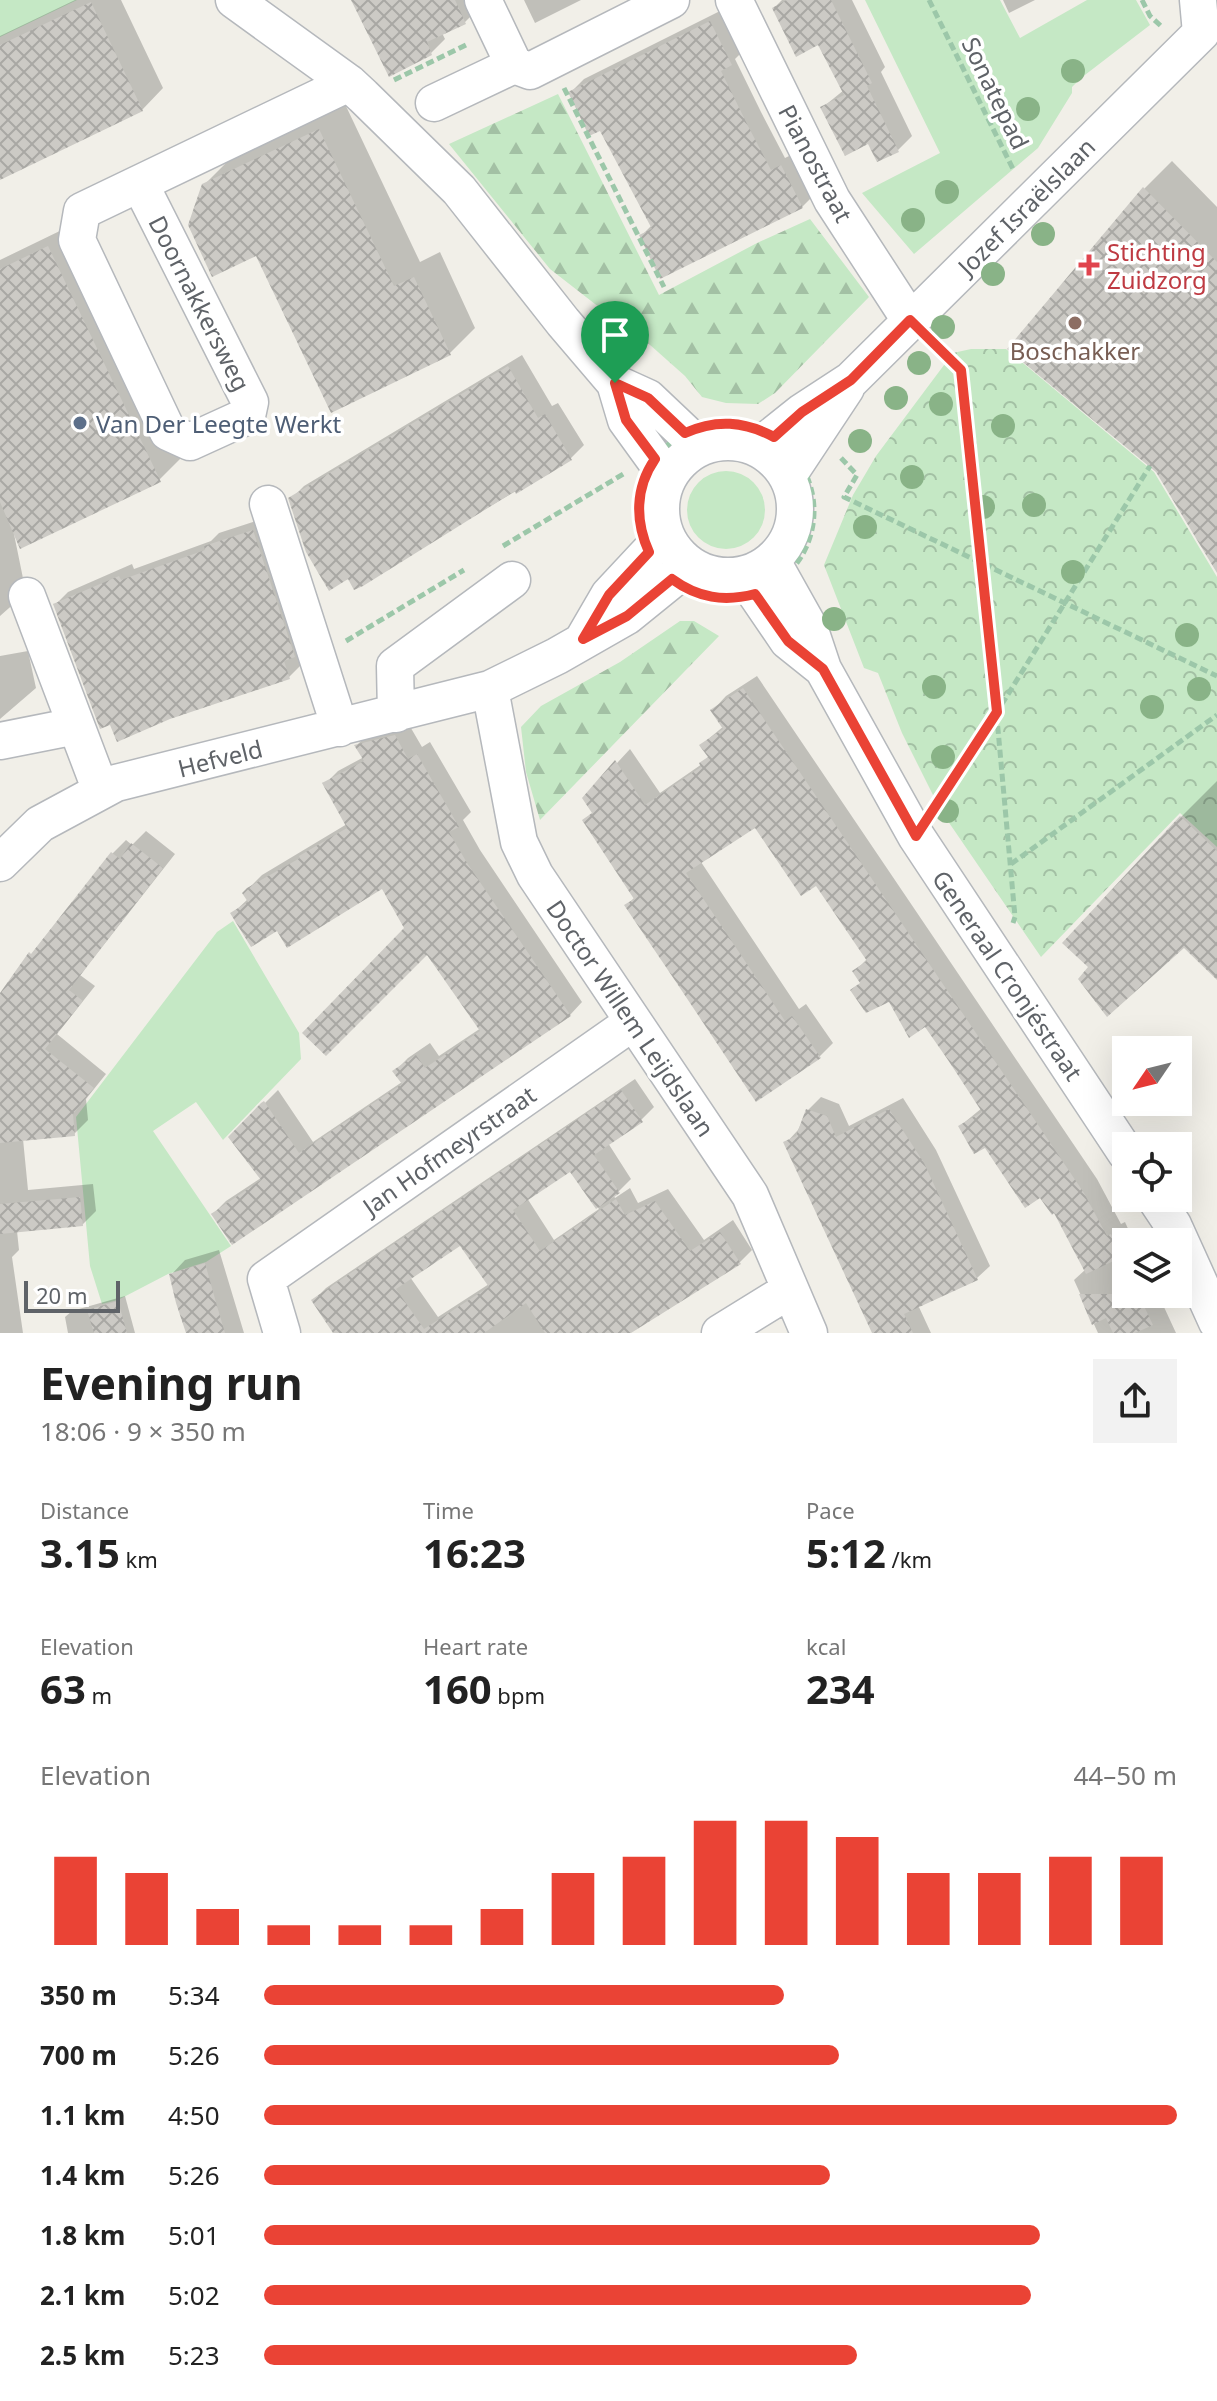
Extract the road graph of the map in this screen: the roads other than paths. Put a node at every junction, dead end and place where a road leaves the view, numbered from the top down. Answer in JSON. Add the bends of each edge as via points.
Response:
{"nodes":[{"id":1,"x":234,"y":0,"type":"edge"},
{"id":2,"x":671,"y":0,"type":"edge"},
{"id":3,"x":734,"y":0,"type":"edge"},
{"id":4,"x":490,"y":15,"type":"edge"},
{"id":5,"x":1200,"y":16,"type":"edge"},
{"id":6,"x":514,"y":65,"type":"junction"},
{"id":7,"x":356,"y":89,"type":"junction"},
{"id":8,"x":434,"y":103,"type":"dead end"},
{"id":9,"x":140,"y":184,"type":"junction"},
{"id":10,"x":910,"y":320,"type":"junction"},
{"id":11,"x":615,"y":383,"type":"junction"},
{"id":12,"x":691,"y":441,"type":"junction"},
{"id":13,"x":787,"y":451,"type":"junction"},
{"id":14,"x":662,"y":469,"type":"junction"},
{"id":15,"x":268,"y":504,"type":"dead end"},
{"id":16,"x":669,"y":558,"type":"junction"},
{"id":17,"x":763,"y":577,"type":"junction"},
{"id":18,"x":512,"y":580,"type":"dead end"},
{"id":19,"x":27,"y":596,"type":"dead end"},
{"id":20,"x":490,"y":689,"type":"junction"},
{"id":21,"x":396,"y":714,"type":"junction"},
{"id":22,"x":76,"y":726,"type":"junction"},
{"id":23,"x":340,"y":728,"type":"junction"},
{"id":24,"x":0,"y":741,"type":"edge"},
{"id":25,"x":101,"y":791,"type":"junction"},
{"id":26,"x":0,"y":863,"type":"edge"},
{"id":27,"x":633,"y":1022,"type":"junction"},
{"id":28,"x":1112,"y":1132,"type":"edge"},
{"id":29,"x":1164,"y":1212,"type":"edge"},
{"id":30,"x":790,"y":1290,"type":"junction"},
{"id":31,"x":1217,"y":1322,"type":"edge"},
{"id":32,"x":282,"y":1333,"type":"edge"},
{"id":33,"x":720,"y":1333,"type":"edge"},
{"id":34,"x":809,"y":1333,"type":"edge"}],
"edges":[{"from":1,"to":7,"type":"street"},
{"from":2,"to":6,"type":"street","via":[[530,71]]},
{"from":3,"to":10,"type":"street","name":"Pianostraat","via":[[832,200]]},
{"from":4,"to":6,"type":"street"},
{"from":5,"to":10,"type":"street","name":"Jozef Israëlslaan"},
{"from":6,"to":8,"type":"street"},
{"from":7,"to":9,"type":"street","name":"Doornakkersweg"},
{"from":7,"to":11,"type":"street","via":[[459,190]]},
{"from":9,"to":9,"type":"street","name":"Doornakkersweg","via":[[82,211],[77,240],[168,432],[190,442],[247,416],[250,402]]},
{"from":10,"to":13,"type":"street","name":"Jozef Israëlslaan","via":[[851,380],[802,412]]},
{"from":11,"to":12,"type":"street","via":[[648,398]]},
{"from":11,"to":14,"type":"street","via":[[626,420]]},
{"from":12,"to":13,"type":"street"},
{"from":12,"to":14,"type":"street","via":[[686,457]]},
{"from":13,"to":17,"type":"street","via":[[792,531]]},
{"from":14,"to":16,"type":"street"},
{"from":15,"to":23,"type":"street"},
{"from":16,"to":17,"type":"street","via":[[724,577]]},
{"from":16,"to":20,"type":"street","name":"Hefveld","via":[[627,616]]},
{"from":17,"to":28,"type":"street","name":"Generaal Cronjéstraat","via":[[788,641],[823,669],[916,836]]},
{"from":18,"to":21,"type":"street","via":[[395,666]]},
{"from":19,"to":22,"type":"street"},
{"from":20,"to":21,"type":"street","name":"Hefveld"},
{"from":20,"to":27,"type":"street","name":"Doctor Willem Leijdslaan","via":[[519,842],[535,875]]},
{"from":21,"to":23,"type":"street","name":"Hefveld"},
{"from":22,"to":24,"type":"street"},
{"from":22,"to":25,"type":"street"},
{"from":23,"to":25,"type":"street","name":"Hefveld"},
{"from":25,"to":26,"type":"street","name":"Hefveld","via":[[40,824]]},
{"from":27,"to":30,"type":"street","name":"Doctor Willem Leijdslaan","via":[[750,1195]]},
{"from":27,"to":32,"type":"street","name":"Jan Hofmeyrstraat","via":[[266,1279]]},
{"from":29,"to":31,"type":"street"},
{"from":30,"to":33,"type":"street"},
{"from":30,"to":34,"type":"street","name":"Doctor Willem Leijdslaan"}]}
